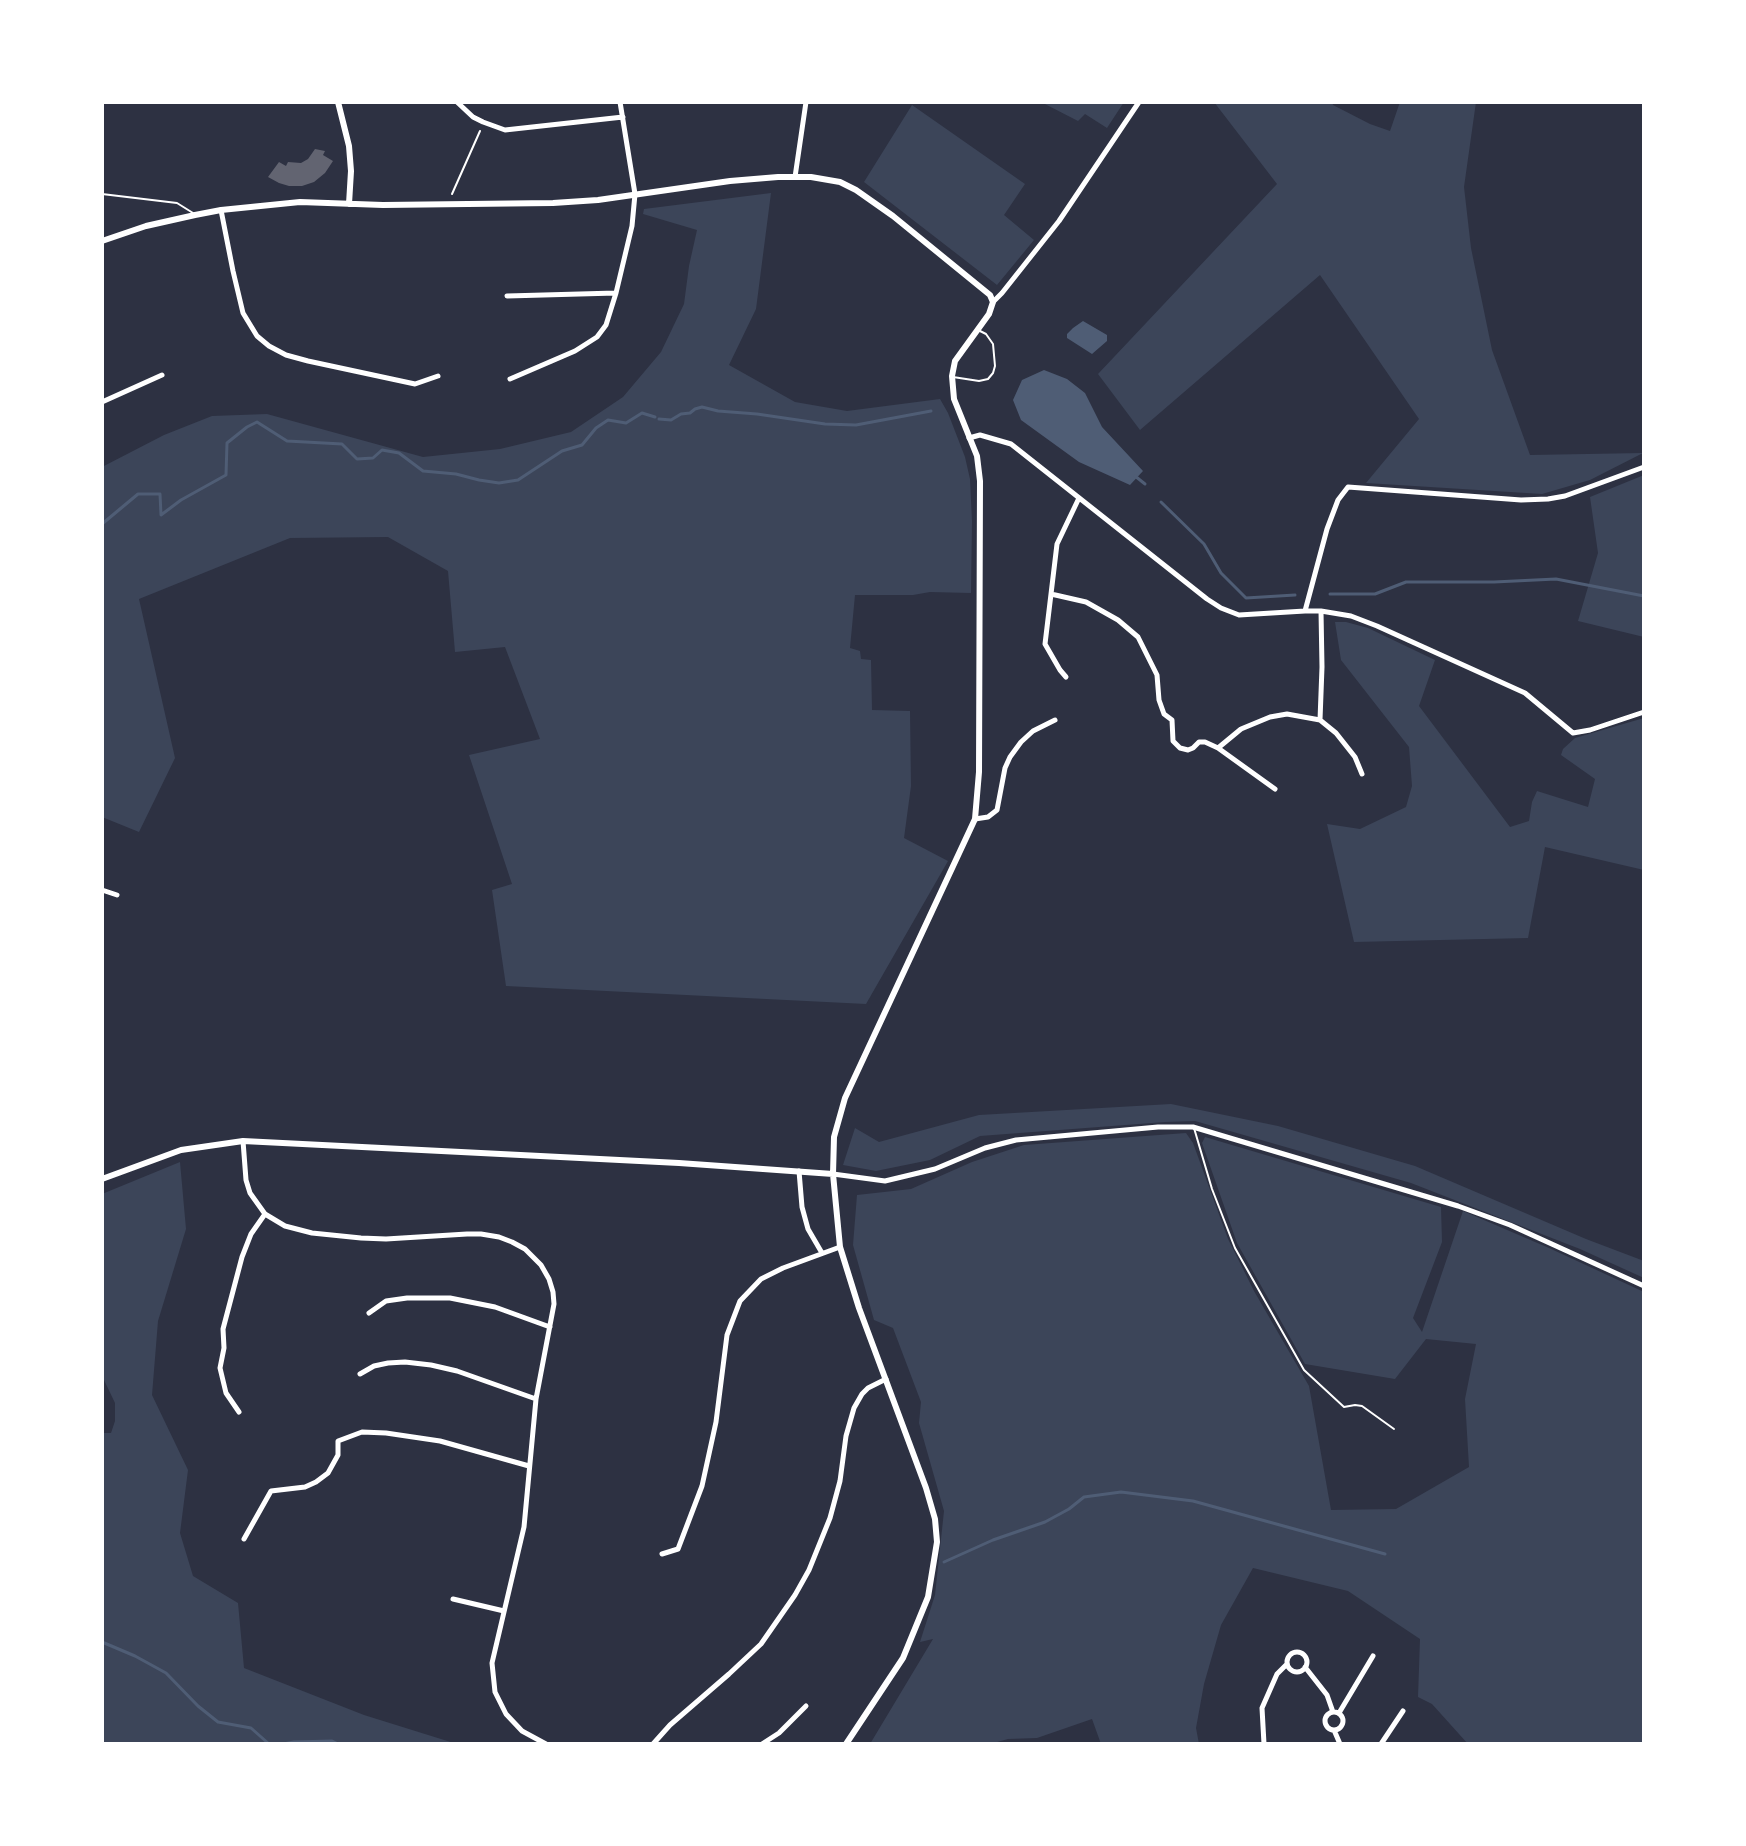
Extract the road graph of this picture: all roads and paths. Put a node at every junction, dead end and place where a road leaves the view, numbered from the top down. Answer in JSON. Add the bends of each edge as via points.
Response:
{"nodes":[{"id":1,"x":338,"y":102,"type":"edge"},
{"id":2,"x":457,"y":102,"type":"edge"},
{"id":3,"x":620,"y":102,"type":"edge"},
{"id":4,"x":806,"y":102,"type":"edge"},
{"id":5,"x":1139,"y":102,"type":"edge"},
{"id":6,"x":623,"y":117,"type":"junction"},
{"id":7,"x":483,"y":122,"type":"junction"},
{"id":8,"x":795,"y":177,"type":"junction"},
{"id":9,"x":452,"y":191,"type":"dead end"},
{"id":10,"x":102,"y":194,"type":"edge"},
{"id":11,"x":635,"y":194,"type":"junction"},
{"id":12,"x":349,"y":204,"type":"junction"},
{"id":13,"x":221,"y":210,"type":"junction"},
{"id":14,"x":195,"y":215,"type":"junction"},
{"id":15,"x":102,"y":241,"type":"edge"},
{"id":16,"x":616,"y":293,"type":"junction"},
{"id":17,"x":507,"y":296,"type":"dead end"},
{"id":18,"x":993,"y":302,"type":"junction"},
{"id":19,"x":978,"y":330,"type":"junction"},
{"id":20,"x":162,"y":375,"type":"dead end"},
{"id":21,"x":438,"y":376,"type":"dead end"},
{"id":22,"x":952,"y":376,"type":"junction"},
{"id":23,"x":510,"y":379,"type":"dead end"},
{"id":24,"x":102,"y":402,"type":"edge"},
{"id":25,"x":969,"y":438,"type":"junction"},
{"id":26,"x":1644,"y":467,"type":"edge"},
{"id":27,"x":1079,"y":498,"type":"junction"},
{"id":28,"x":1051,"y":594,"type":"junction"},
{"id":29,"x":1305,"y":611,"type":"junction"},
{"id":30,"x":1321,"y":611,"type":"junction"},
{"id":31,"x":1066,"y":677,"type":"dead end"},
{"id":32,"x":1644,"y":712,"type":"edge"},
{"id":33,"x":1055,"y":720,"type":"dead end"},
{"id":34,"x":1320,"y":720,"type":"junction"},
{"id":35,"x":1218,"y":748,"type":"junction"},
{"id":36,"x":1362,"y":774,"type":"dead end"},
{"id":37,"x":1275,"y":789,"type":"dead end"},
{"id":38,"x":975,"y":819,"type":"junction"},
{"id":39,"x":102,"y":890,"type":"edge"},
{"id":40,"x":117,"y":895,"type":"dead end"},
{"id":41,"x":1193,"y":1127,"type":"junction"},
{"id":42,"x":243,"y":1141,"type":"junction"},
{"id":43,"x":799,"y":1171,"type":"junction"},
{"id":44,"x":833,"y":1174,"type":"junction"},
{"id":45,"x":102,"y":1179,"type":"edge"},
{"id":46,"x":265,"y":1214,"type":"junction"},
{"id":47,"x":840,"y":1247,"type":"junction"},
{"id":48,"x":822,"y":1253,"type":"junction"},
{"id":49,"x":1644,"y":1286,"type":"edge"},
{"id":50,"x":369,"y":1313,"type":"dead end"},
{"id":51,"x":550,"y":1327,"type":"junction"},
{"id":52,"x":360,"y":1374,"type":"dead end"},
{"id":53,"x":886,"y":1379,"type":"junction"},
{"id":54,"x":536,"y":1399,"type":"junction"},
{"id":55,"x":239,"y":1412,"type":"dead end"},
{"id":56,"x":1394,"y":1429,"type":"dead end"},
{"id":57,"x":529,"y":1466,"type":"junction"},
{"id":58,"x":244,"y":1539,"type":"dead end"},
{"id":59,"x":662,"y":1554,"type":"dead end"},
{"id":60,"x":453,"y":1599,"type":"dead end"},
{"id":61,"x":504,"y":1611,"type":"junction"},
{"id":62,"x":1373,"y":1656,"type":"dead end"},
{"id":63,"x":1287,"y":1664,"type":"junction"},
{"id":64,"x":1305,"y":1667,"type":"junction"},
{"id":65,"x":806,"y":1706,"type":"dead end"},
{"id":66,"x":1403,"y":1711,"type":"dead end"},
{"id":67,"x":1336,"y":1713,"type":"junction"},
{"id":68,"x":1334,"y":1730,"type":"junction"},
{"id":69,"x":546,"y":1744,"type":"edge"},
{"id":70,"x":653,"y":1744,"type":"edge"},
{"id":71,"x":762,"y":1744,"type":"edge"},
{"id":72,"x":846,"y":1744,"type":"edge"},
{"id":73,"x":1264,"y":1744,"type":"edge"},
{"id":74,"x":1340,"y":1744,"type":"edge"},
{"id":75,"x":1381,"y":1744,"type":"edge"}],
"edges":[{"from":1,"to":12,"type":"street","via":[[349,146]]},
{"from":2,"to":7,"type":"street"},
{"from":3,"to":6,"type":"street"},
{"from":4,"to":8,"type":"street"},
{"from":5,"to":18,"type":"street","via":[[1059,221]]},
{"from":6,"to":7,"type":"street","via":[[505,130]]},
{"from":6,"to":11,"type":"street"},
{"from":7,"to":9,"type":"path"},
{"from":8,"to":11,"type":"street"},
{"from":8,"to":18,"type":"street","via":[[840,182],[856,190],[986,291]]},
{"from":10,"to":14,"type":"lane","via":[[177,203]]},
{"from":11,"to":12,"type":"street","via":[[553,203]]},
{"from":11,"to":16,"type":"street"},
{"from":12,"to":13,"type":"street","via":[[300,202]]},
{"from":13,"to":14,"type":"street"},
{"from":13,"to":21,"type":"street","via":[[243,313],[269,346],[308,361],[415,384]]},
{"from":14,"to":15,"type":"street"},
{"from":16,"to":17,"type":"street"},
{"from":16,"to":23,"type":"street","via":[[597,337]]},
{"from":18,"to":19,"type":"street"},
{"from":19,"to":22,"type":"street","via":[[955,361]]},
{"from":19,"to":22,"type":"lane","via":[[993,344],[993,373],[979,381]]},
{"from":20,"to":24,"type":"street"},
{"from":22,"to":25,"type":"street","via":[[954,399]]},
{"from":25,"to":27,"type":"street","via":[[980,435],[1011,444]]},
{"from":25,"to":38,"type":"street","via":[[980,481]]},
{"from":26,"to":29,"type":"street","via":[[1548,499],[1348,487],[1327,529]]},
{"from":27,"to":28,"type":"street","via":[[1057,544]]},
{"from":27,"to":29,"type":"street","via":[[1221,608],[1239,615]]},
{"from":28,"to":31,"type":"street","via":[[1045,644]]},
{"from":28,"to":35,"type":"street","via":[[1086,602],[1138,637],[1157,675],[1173,741],[1188,750],[1199,742]]},
{"from":29,"to":30,"type":"street"},
{"from":30,"to":32,"type":"street","via":[[1377,626],[1525,693],[1573,733]]},
{"from":30,"to":34,"type":"street"},
{"from":33,"to":38,"type":"street","via":[[1021,742],[1005,768],[997,810]]},
{"from":34,"to":35,"type":"street","via":[[1287,714],[1270,717],[1241,729]]},
{"from":34,"to":36,"type":"street","via":[[1355,757]]},
{"from":35,"to":37,"type":"street"},
{"from":38,"to":44,"type":"street","via":[[845,1098],[834,1137]]},
{"from":39,"to":40,"type":"street"},
{"from":41,"to":44,"type":"street","via":[[1016,1140],[885,1181]]},
{"from":41,"to":49,"type":"street","via":[[1458,1206]]},
{"from":41,"to":56,"type":"lane","via":[[1235,1248],[1304,1370],[1344,1407],[1362,1406]]},
{"from":42,"to":43,"type":"street"},
{"from":42,"to":45,"type":"street","via":[[181,1150]]},
{"from":42,"to":46,"type":"street","via":[[246,1180]]},
{"from":43,"to":44,"type":"street"},
{"from":43,"to":48,"type":"street","via":[[808,1229]]},
{"from":44,"to":47,"type":"street"},
{"from":46,"to":51,"type":"street","via":[[312,1233],[386,1239],[481,1234],[512,1242],[534,1257],[549,1279],[554,1304]]},
{"from":46,"to":55,"type":"street","via":[[242,1257],[223,1329],[220,1368],[226,1393]]},
{"from":47,"to":48,"type":"street"},
{"from":47,"to":53,"type":"street"},
{"from":48,"to":59,"type":"street","via":[[761,1279],[740,1301],[727,1335],[702,1486],[678,1549]]},
{"from":50,"to":51,"type":"street","via":[[386,1301],[450,1298]]},
{"from":51,"to":54,"type":"street"},
{"from":52,"to":54,"type":"street","via":[[388,1363],[431,1365]]},
{"from":53,"to":70,"type":"street","via":[[868,1388],[854,1408],[830,1518],[795,1595],[761,1644]]},
{"from":53,"to":72,"type":"street","via":[[926,1488],[937,1542],[928,1597],[903,1658]]},
{"from":54,"to":57,"type":"street"},
{"from":57,"to":58,"type":"street","via":[[440,1441],[362,1432],[338,1441],[338,1455],[316,1482],[271,1491]]},
{"from":57,"to":61,"type":"street","via":[[521,1543]]},
{"from":60,"to":61,"type":"street"},
{"from":61,"to":69,"type":"street","via":[[492,1663],[498,1702],[522,1731]]},
{"from":62,"to":67,"type":"street"},
{"from":63,"to":64,"type":"street","via":[[1297,1672]]},
{"from":63,"to":64,"type":"street","via":[[1290,1654],[1299,1652],[1306,1658]]},
{"from":63,"to":73,"type":"street","via":[[1262,1708]]},
{"from":64,"to":67,"type":"street"},
{"from":65,"to":71,"type":"street"},
{"from":66,"to":75,"type":"street"},
{"from":67,"to":68,"type":"street","via":[[1343,1723]]},
{"from":67,"to":68,"type":"street","via":[[1324,1723]]},
{"from":68,"to":74,"type":"street"}]}
